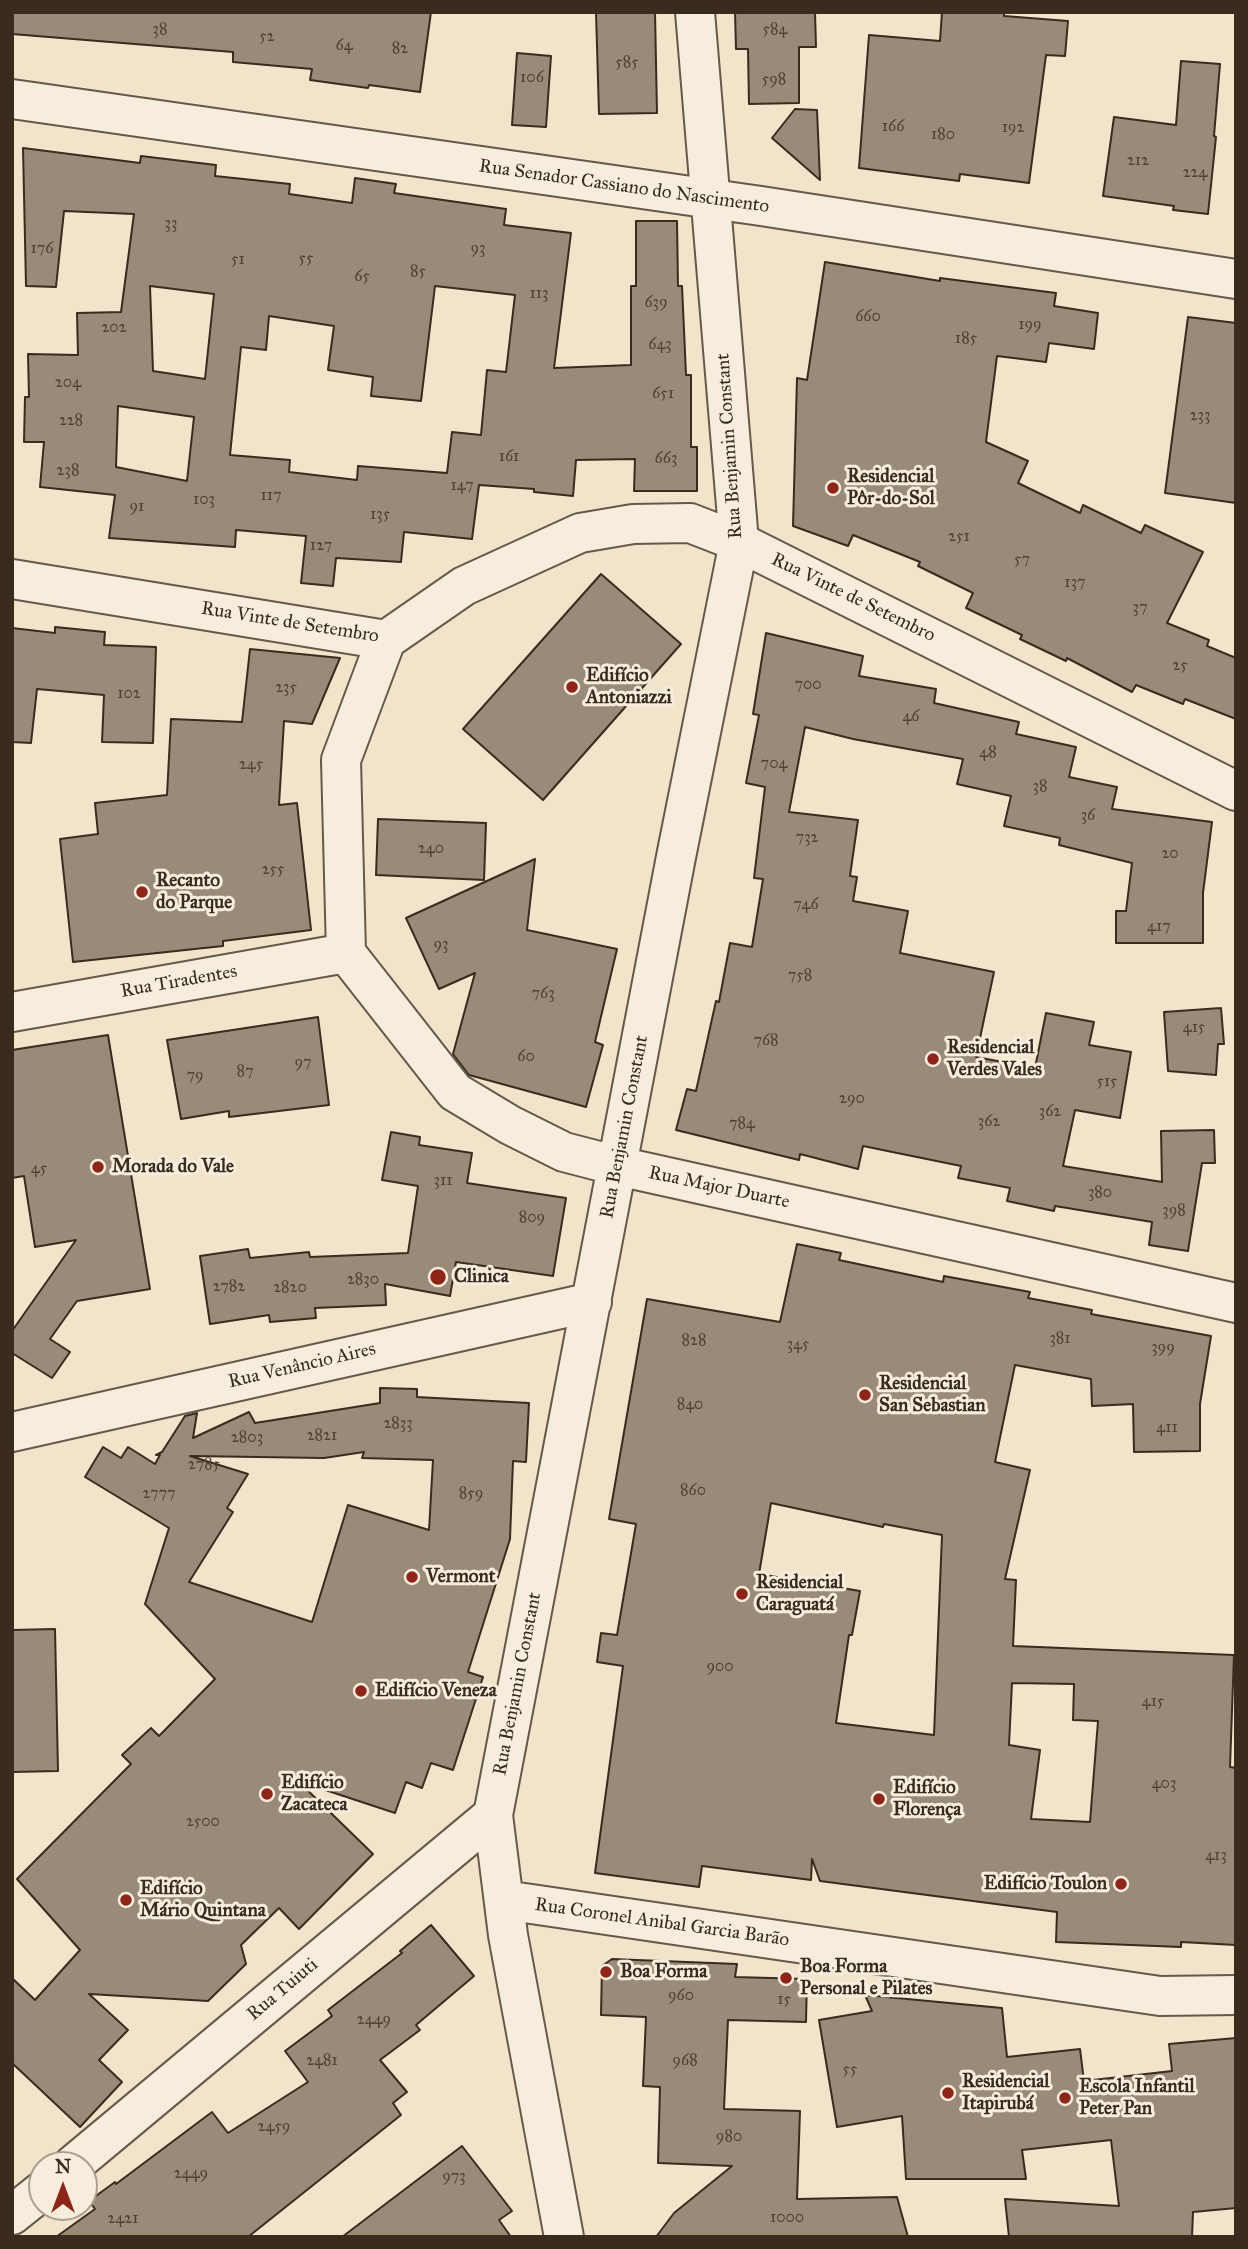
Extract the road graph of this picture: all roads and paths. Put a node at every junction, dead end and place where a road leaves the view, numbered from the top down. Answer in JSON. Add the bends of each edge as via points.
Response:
{"nodes":[{"id":1,"x":695,"y":12,"type":"edge"},
{"id":2,"x":12,"y":99,"type":"edge"},
{"id":3,"x":711,"y":201,"type":"junction"},
{"id":4,"x":1236,"y":279,"type":"edge"},
{"id":5,"x":739,"y":542,"type":"junction"},
{"id":6,"x":12,"y":579,"type":"edge"},
{"id":7,"x":386,"y":640,"type":"junction"},
{"id":8,"x":1236,"y":791,"type":"edge"},
{"id":9,"x":346,"y":953,"type":"junction"},
{"id":10,"x":12,"y":1012,"type":"edge"},
{"id":11,"x":618,"y":1166,"type":"junction"},
{"id":12,"x":592,"y":1302,"type":"junction"},
{"id":13,"x":1236,"y":1303,"type":"edge"},
{"id":14,"x":12,"y":1432,"type":"edge"},
{"id":15,"x":493,"y":1815,"type":"junction"},
{"id":16,"x":504,"y":1900,"type":"junction"},
{"id":17,"x":1236,"y":1995,"type":"edge"},
{"id":18,"x":90,"y":2151,"type":"edge"},
{"id":19,"x":28,"y":2202,"type":"edge"},
{"id":20,"x":12,"y":2215,"type":"edge"},
{"id":21,"x":564,"y":2237,"type":"edge"}],
"edges":[{"from":1,"to":3,"type":"street","name":"Rua Benjamin Constant"},
{"from":2,"to":3,"type":"street","name":"Rua Senador Cassiano do Nascimento"},
{"from":3,"to":4,"type":"street","name":"Rua Senador Cassiano do Nascimento"},
{"from":3,"to":5,"type":"street","name":"Rua Benjamin Constant"},
{"from":5,"to":7,"type":"street","name":"Rua Vinte de Setembro","via":[[690,523],[633,524],[580,533],[464,586]]},
{"from":5,"to":8,"type":"street","name":"Rua Vinte de Setembro"},
{"from":5,"to":11,"type":"street","name":"Rua Benjamin Constant"},
{"from":6,"to":7,"type":"street","name":"Rua Vinte de Setembro"},
{"from":7,"to":9,"type":"street","via":[[341,760]]},
{"from":9,"to":10,"type":"street","name":"Rua Tiradentes"},
{"from":9,"to":11,"type":"street","name":"Rua Major Duarte","via":[[455,1092],[564,1152]]},
{"from":11,"to":12,"type":"street","name":"Rua Benjamin Constant"},
{"from":11,"to":13,"type":"street","name":"Rua Major Duarte"},
{"from":12,"to":14,"type":"street","name":"Rua Venâncio Aires"},
{"from":12,"to":15,"type":"street","name":"Rua Benjamin Constant"},
{"from":15,"to":16,"type":"street","name":"Rua Benjamin Constant"},
{"from":15,"to":18,"type":"street","name":"Rua Tuiuti"},
{"from":16,"to":17,"type":"street","name":"Rua Coronel Anibal Garcia Barão","via":[[1160,1996]]},
{"from":16,"to":21,"type":"street","name":"Rua Benjamin Constant"},
{"from":19,"to":20,"type":"street"}]}
